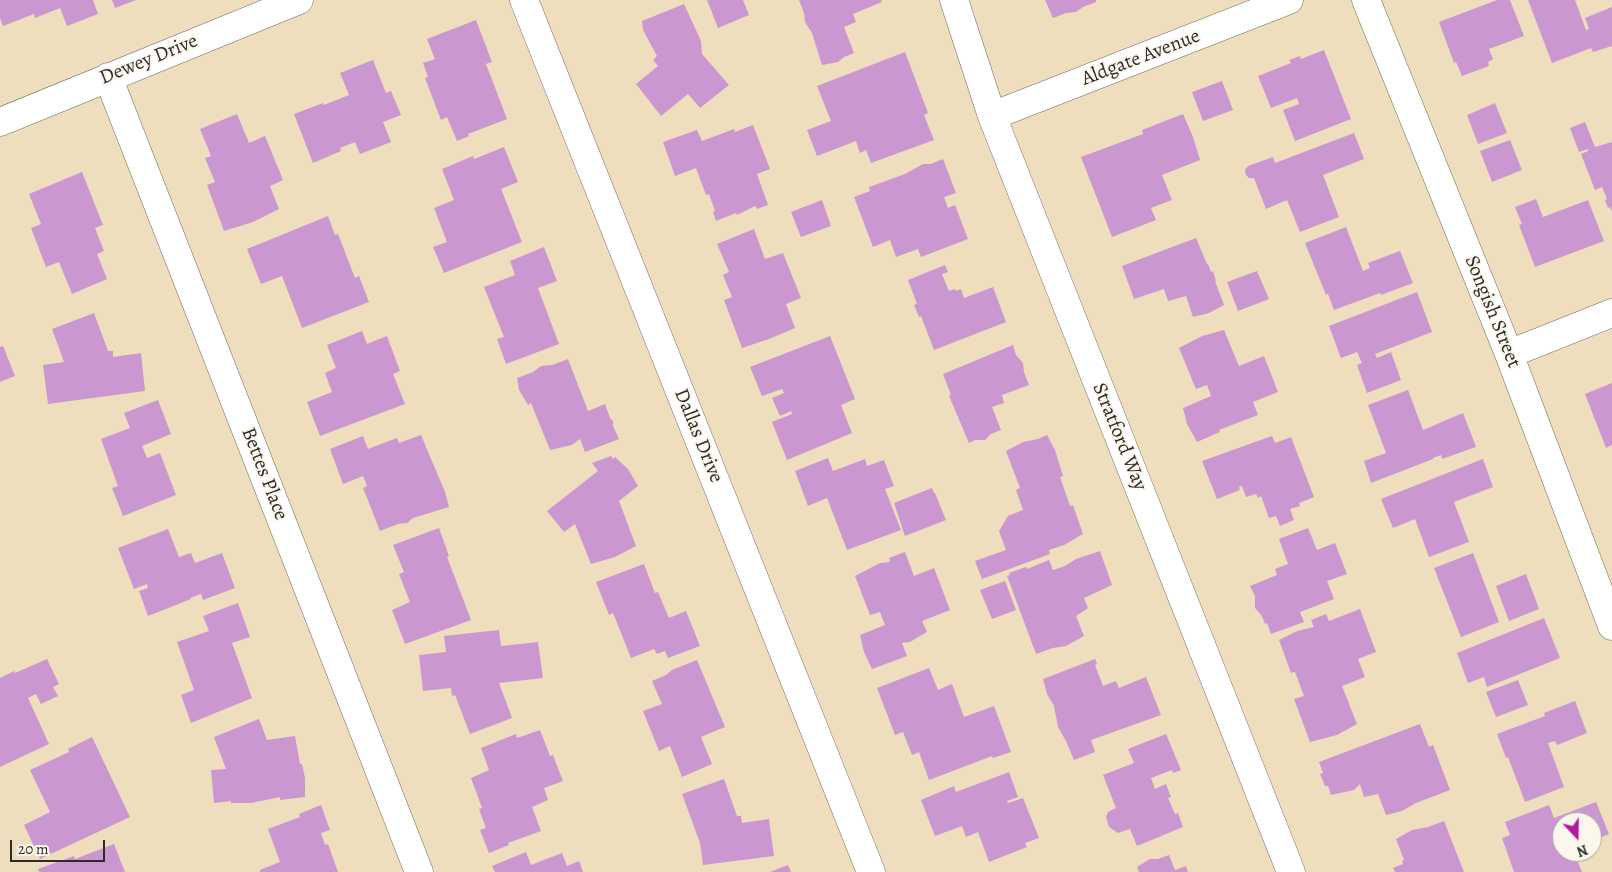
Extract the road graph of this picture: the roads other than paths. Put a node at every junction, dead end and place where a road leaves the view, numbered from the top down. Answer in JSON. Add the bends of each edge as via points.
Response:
{"nodes":[{"id":1,"x":299,"y":0,"type":"edge"},
{"id":2,"x":524,"y":0,"type":"edge"},
{"id":3,"x":954,"y":0,"type":"edge"},
{"id":4,"x":1289,"y":0,"type":"edge"},
{"id":5,"x":1366,"y":0,"type":"edge"},
{"id":6,"x":108,"y":77,"type":"junction"},
{"id":7,"x":992,"y":116,"type":"junction"},
{"id":8,"x":0,"y":122,"type":"edge"},
{"id":9,"x":1612,"y":313,"type":"edge"},
{"id":10,"x":1509,"y":354,"type":"junction"},
{"id":11,"x":1612,"y":626,"type":"edge"},
{"id":12,"x":419,"y":872,"type":"edge"},
{"id":13,"x":871,"y":872,"type":"edge"},
{"id":14,"x":1291,"y":872,"type":"edge"}],
"edges":[{"from":1,"to":6,"type":"street","name":"Dewey Drive"},
{"from":2,"to":13,"type":"street","name":"Dallas Drive"},
{"from":3,"to":7,"type":"street","name":"Stratford Way"},
{"from":4,"to":7,"type":"street","name":"Aldgate Avenue"},
{"from":5,"to":10,"type":"street","name":"Songish Street"},
{"from":6,"to":8,"type":"street","name":"Dewey Drive"},
{"from":6,"to":12,"type":"street","name":"Bettes Place"},
{"from":7,"to":14,"type":"street","name":"Stratford Way"},
{"from":9,"to":10,"type":"street"},
{"from":10,"to":11,"type":"street","name":"Songish Street"}]}
